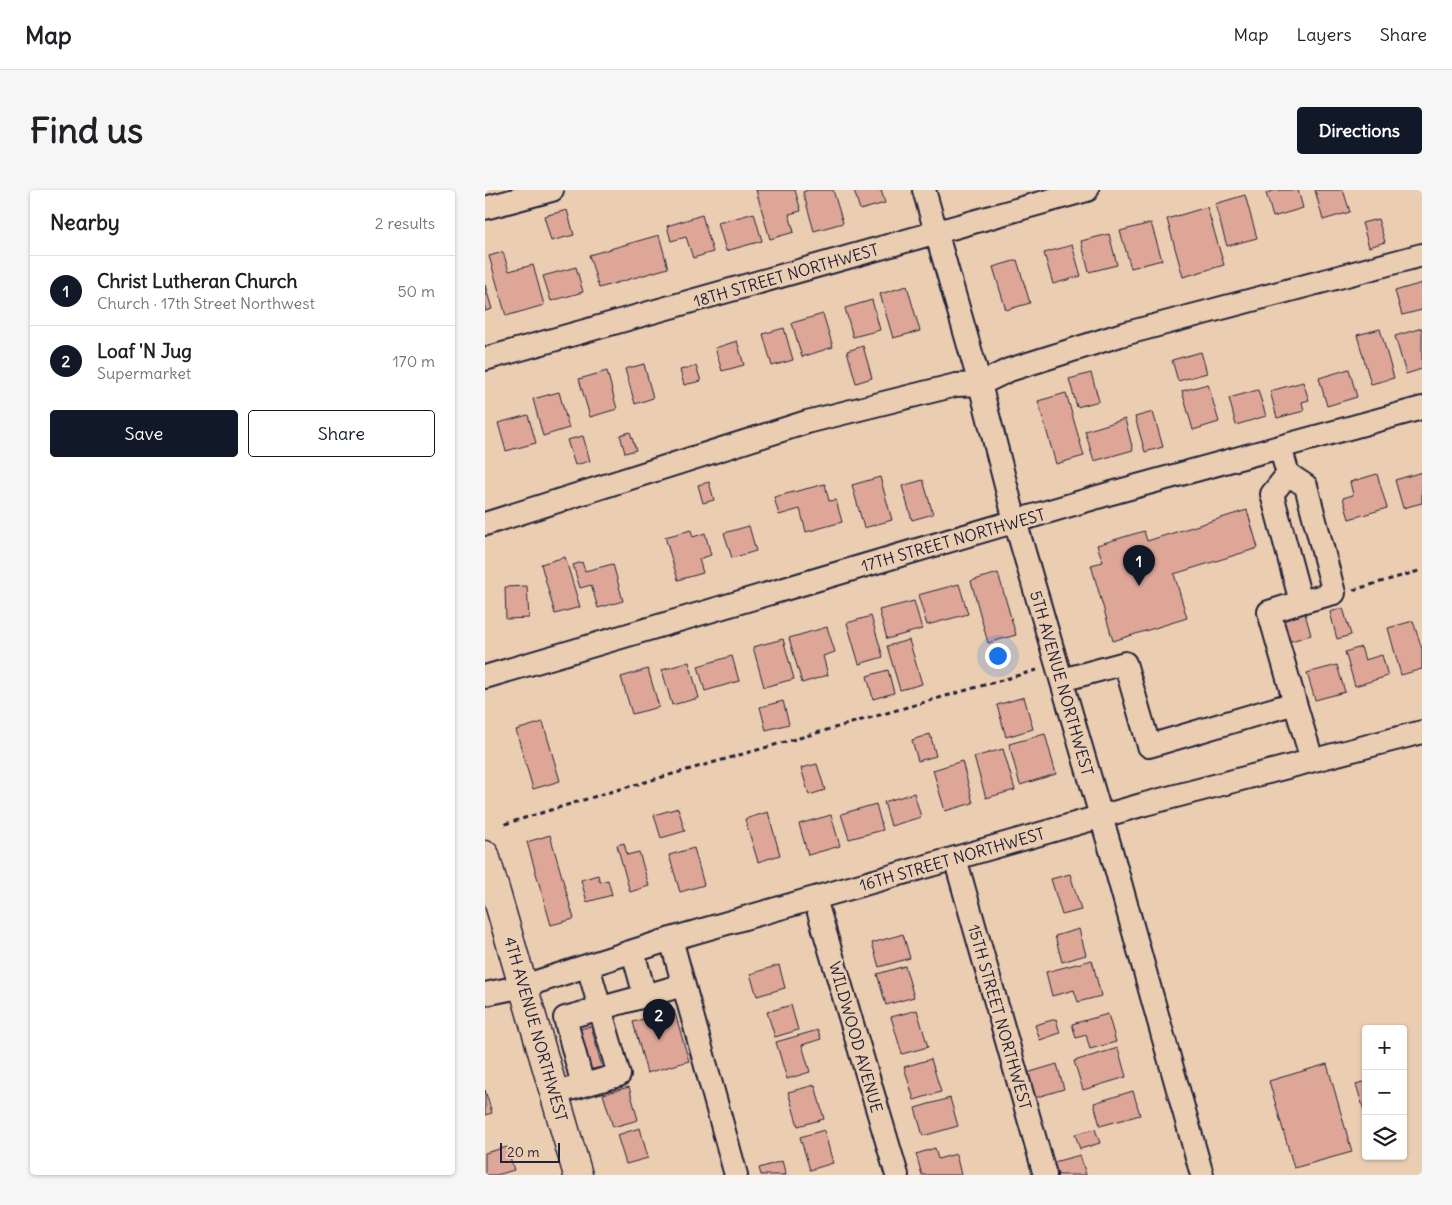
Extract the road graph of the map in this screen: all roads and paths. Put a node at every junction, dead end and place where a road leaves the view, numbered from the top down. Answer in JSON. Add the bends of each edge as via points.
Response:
{"nodes":[{"id":1,"x":553,"y":190,"type":"edge"},
{"id":2,"x":924,"y":190,"type":"edge"},
{"id":3,"x":1087,"y":190,"type":"edge"},
{"id":4,"x":485,"y":208,"type":"edge"},
{"id":5,"x":937,"y":234,"type":"junction"},
{"id":6,"x":1422,"y":255,"type":"edge"},
{"id":7,"x":485,"y":359,"type":"edge"},
{"id":8,"x":980,"y":384,"type":"junction"},
{"id":9,"x":1422,"y":408,"type":"edge"},
{"id":10,"x":1280,"y":447,"type":"junction"},
{"id":11,"x":1288,"y":474,"type":"junction"},
{"id":12,"x":1015,"y":521,"type":"junction"},
{"id":13,"x":485,"y":524,"type":"edge"},
{"id":14,"x":1422,"y":570,"type":"edge"},
{"id":15,"x":1345,"y":593,"type":"dead end"},
{"id":16,"x":1301,"y":602,"type":"junction"},
{"id":17,"x":1039,"y":670,"type":"dead end"},
{"id":18,"x":485,"y":677,"type":"edge"},
{"id":19,"x":1061,"y":680,"type":"junction"},
{"id":20,"x":1295,"y":703,"type":"junction"},
{"id":21,"x":1422,"y":732,"type":"edge"},
{"id":22,"x":1312,"y":760,"type":"junction"},
{"id":23,"x":1101,"y":816,"type":"junction"},
{"id":24,"x":505,"y":824,"type":"dead end"},
{"id":25,"x":485,"y":855,"type":"edge"},
{"id":26,"x":955,"y":858,"type":"junction"},
{"id":27,"x":490,"y":888,"type":"edge"},
{"id":28,"x":815,"y":899,"type":"junction"},
{"id":29,"x":671,"y":940,"type":"junction"},
{"id":30,"x":633,"y":952,"type":"junction"},
{"id":31,"x":588,"y":966,"type":"junction"},
{"id":32,"x":683,"y":985,"type":"junction"},
{"id":33,"x":524,"y":986,"type":"junction"},
{"id":34,"x":485,"y":994,"type":"edge"},
{"id":35,"x":645,"y":996,"type":"junction"},
{"id":36,"x":600,"y":1009,"type":"junction"},
{"id":37,"x":565,"y":1018,"type":"junction"},
{"id":38,"x":535,"y":1025,"type":"junction"},
{"id":39,"x":583,"y":1085,"type":"junction"},
{"id":40,"x":555,"y":1093,"type":"junction"},
{"id":41,"x":578,"y":1175,"type":"edge"},
{"id":42,"x":736,"y":1175,"type":"edge"},
{"id":43,"x":897,"y":1175,"type":"edge"},
{"id":44,"x":1045,"y":1175,"type":"edge"},
{"id":45,"x":1202,"y":1175,"type":"edge"}],
"edges":[{"from":1,"to":4,"type":"street"},
{"from":2,"to":5,"type":"street","name":"5TH AVENUE NORTHWEST"},
{"from":3,"to":5,"type":"street","name":"18TH STREET NORTHWEST"},
{"from":5,"to":7,"type":"street","name":"18TH STREET NORTHWEST"},
{"from":5,"to":8,"type":"street","name":"5TH AVENUE NORTHWEST"},
{"from":6,"to":8,"type":"street","via":[[1120,334],[1009,370]]},
{"from":8,"to":12,"type":"street","name":"5TH AVENUE NORTHWEST"},
{"from":8,"to":13,"type":"street","via":[[956,385],[807,422]]},
{"from":9,"to":10,"type":"street","name":"17TH STREET NORTHWEST"},
{"from":10,"to":11,"type":"street"},
{"from":10,"to":12,"type":"street","name":"17TH STREET NORTHWEST"},
{"from":11,"to":16,"type":"street","via":[[1271,494]]},
{"from":11,"to":16,"type":"street","via":[[1305,486],[1334,593]]},
{"from":12,"to":18,"type":"street","name":"17TH STREET NORTHWEST"},
{"from":12,"to":19,"type":"street","name":"5TH AVENUE NORTHWEST"},
{"from":14,"to":15,"type":"path"},
{"from":16,"to":20,"type":"street","via":[[1269,612]]},
{"from":17,"to":24,"type":"path"},
{"from":19,"to":20,"type":"street","via":[[1125,662],[1149,746]]},
{"from":19,"to":23,"type":"street","name":"5TH AVENUE NORTHWEST"},
{"from":20,"to":22,"type":"street"},
{"from":21,"to":22,"type":"street","name":"16TH STREET NORTHWEST"},
{"from":22,"to":23,"type":"street","name":"16TH STREET NORTHWEST"},
{"from":23,"to":26,"type":"street","name":"16TH STREET NORTHWEST"},
{"from":23,"to":45,"type":"street","name":"5TH AVENUE NORTHWEST"},
{"from":25,"to":27,"type":"main road","name":"4TH AVENUE NORTHWEST"},
{"from":26,"to":28,"type":"street","name":"16TH STREET NORTHWEST"},
{"from":26,"to":44,"type":"street","name":"15TH STREET NORTHWEST"},
{"from":27,"to":33,"type":"main road","name":"4TH AVENUE NORTHWEST"},
{"from":28,"to":29,"type":"street","name":"16TH STREET NORTHWEST"},
{"from":28,"to":43,"type":"street","name":"WILDWOOD AVENUE"},
{"from":29,"to":30,"type":"street","name":"16TH STREET NORTHWEST"},
{"from":29,"to":32,"type":"street"},
{"from":30,"to":31,"type":"street","name":"16TH STREET NORTHWEST"},
{"from":30,"to":35,"type":"street"},
{"from":31,"to":33,"type":"street","name":"16TH STREET NORTHWEST"},
{"from":31,"to":36,"type":"street"},
{"from":32,"to":35,"type":"street"},
{"from":32,"to":42,"type":"street"},
{"from":33,"to":34,"type":"street","name":"16TH STREET NORTHWEST"},
{"from":33,"to":38,"type":"main road","name":"4TH AVENUE NORTHWEST"},
{"from":35,"to":36,"type":"street"},
{"from":36,"to":37,"type":"street"},
{"from":36,"to":39,"type":"street","via":[[619,1075]]},
{"from":37,"to":38,"type":"street"},
{"from":37,"to":39,"type":"street"},
{"from":38,"to":40,"type":"main road","name":"4TH AVENUE NORTHWEST"},
{"from":39,"to":40,"type":"street"},
{"from":40,"to":41,"type":"main road","name":"4TH AVENUE NORTHWEST"}]}
